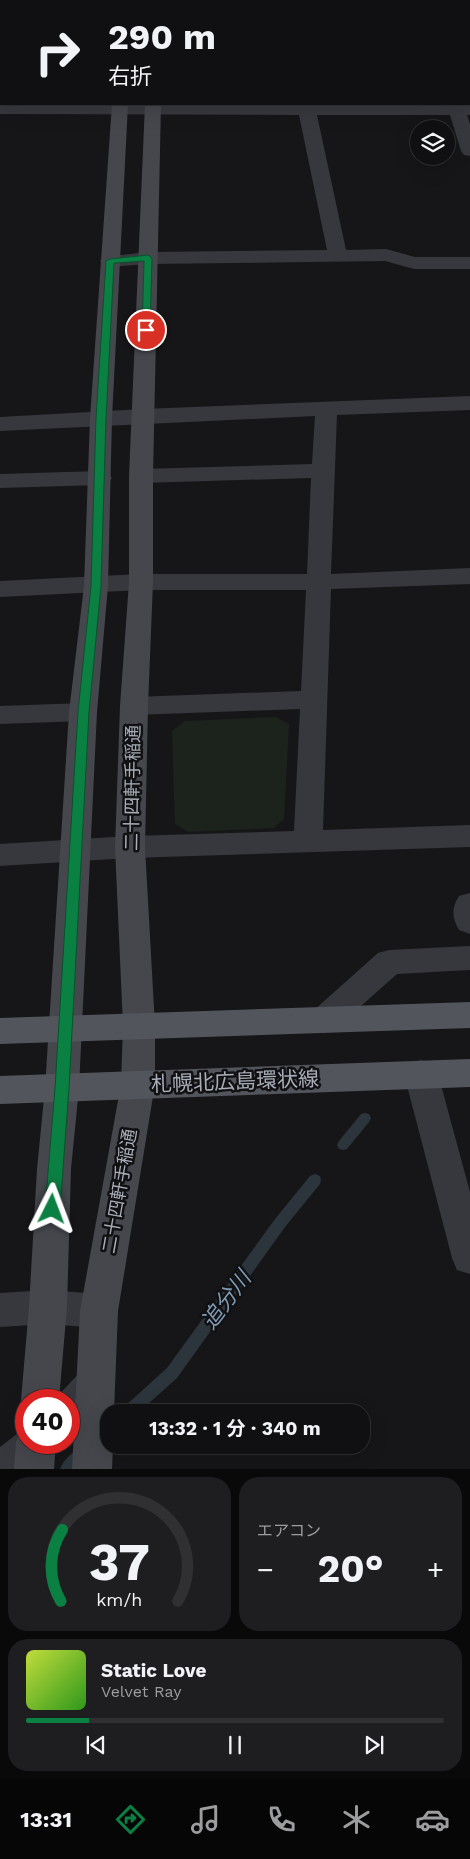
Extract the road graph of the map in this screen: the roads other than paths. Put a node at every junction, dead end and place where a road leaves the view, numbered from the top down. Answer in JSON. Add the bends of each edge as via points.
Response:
{"nodes":[{"id":1,"x":120,"y":107,"type":"edge"},
{"id":2,"x":153,"y":107,"type":"edge"},
{"id":3,"x":341,"y":107,"type":"edge"},
{"id":4,"x":0,"y":109,"type":"edge"},
{"id":5,"x":307,"y":110,"type":"junction"},
{"id":6,"x":464,"y":110,"type":"edge"},
{"id":7,"x":470,"y":151,"type":"edge"},
{"id":8,"x":338,"y":256,"type":"junction"},
{"id":9,"x":148,"y":258,"type":"junction"},
{"id":10,"x":110,"y":261,"type":"junction"},
{"id":11,"x":470,"y":263,"type":"edge"},
{"id":12,"x":470,"y":403,"type":"edge"},
{"id":13,"x":326,"y":408,"type":"junction"},
{"id":14,"x":143,"y":416,"type":"junction"},
{"id":15,"x":101,"y":418,"type":"junction"},
{"id":16,"x":0,"y":424,"type":"edge"},
{"id":17,"x":324,"y":471,"type":"junction"},
{"id":18,"x":141,"y":476,"type":"junction"},
{"id":19,"x":100,"y":478,"type":"junction"},
{"id":20,"x":0,"y":481,"type":"edge"},
{"id":21,"x":470,"y":576,"type":"edge"},
{"id":22,"x":141,"y":582,"type":"junction"},
{"id":23,"x":319,"y":582,"type":"junction"},
{"id":24,"x":96,"y":586,"type":"junction"},
{"id":25,"x":0,"y":589,"type":"edge"},
{"id":26,"x":314,"y":700,"type":"junction"},
{"id":27,"x":134,"y":706,"type":"junction"},
{"id":28,"x":84,"y":712,"type":"junction"},
{"id":29,"x":0,"y":715,"type":"edge"},
{"id":30,"x":470,"y":836,"type":"edge"},
{"id":31,"x":308,"y":840,"type":"junction"},
{"id":32,"x":130,"y":847,"type":"junction"},
{"id":33,"x":75,"y":850,"type":"junction"},
{"id":34,"x":0,"y":855,"type":"edge"},
{"id":35,"x":470,"y":904,"type":"edge"},
{"id":36,"x":470,"y":922,"type":"edge"},
{"id":37,"x":470,"y":958,"type":"edge"},
{"id":38,"x":470,"y":1015,"type":"edge"},
{"id":39,"x":324,"y":1020,"type":"junction"},
{"id":40,"x":139,"y":1026,"type":"junction"},
{"id":41,"x":64,"y":1028,"type":"junction"},
{"id":42,"x":0,"y":1031,"type":"edge"},
{"id":43,"x":470,"y":1073,"type":"edge"},
{"id":44,"x":421,"y":1074,"type":"junction"},
{"id":45,"x":138,"y":1084,"type":"junction"},
{"id":46,"x":62,"y":1088,"type":"junction"},
{"id":47,"x":0,"y":1090,"type":"edge"},
{"id":48,"x":470,"y":1258,"type":"edge"},
{"id":49,"x":48,"y":1307,"type":"junction"},
{"id":50,"x":0,"y":1310,"type":"edge"},
{"id":51,"x":99,"y":1311,"type":"junction"},
{"id":52,"x":41,"y":1389,"type":"edge"},
{"id":53,"x":87,"y":1399,"type":"edge"},
{"id":54,"x":92,"y":1469,"type":"edge"}],
"edges":[{"from":1,"to":2,"type":"street"},
{"from":1,"to":4,"type":"street"},
{"from":1,"to":10,"type":"street"},
{"from":2,"to":5,"type":"street"},
{"from":2,"to":9,"type":"street","name":"二十四軒手稲通"},
{"from":3,"to":5,"type":"street"},
{"from":3,"to":6,"type":"street"},
{"from":5,"to":8,"type":"street"},
{"from":6,"to":7,"type":"street"},
{"from":8,"to":9,"type":"street"},
{"from":8,"to":11,"type":"street","via":[[386,255],[414,263]]},
{"from":9,"to":10,"type":"street"},
{"from":9,"to":14,"type":"street","name":"二十四軒手稲通"},
{"from":10,"to":15,"type":"street"},
{"from":12,"to":13,"type":"street"},
{"from":13,"to":14,"type":"street"},
{"from":13,"to":17,"type":"street"},
{"from":14,"to":15,"type":"street"},
{"from":14,"to":18,"type":"street","name":"二十四軒手稲通"},
{"from":15,"to":16,"type":"street"},
{"from":15,"to":19,"type":"street"},
{"from":17,"to":18,"type":"street"},
{"from":17,"to":23,"type":"street"},
{"from":18,"to":22,"type":"street","name":"二十四軒手稲通"},
{"from":19,"to":20,"type":"street"},
{"from":19,"to":24,"type":"street"},
{"from":21,"to":23,"type":"street"},
{"from":22,"to":23,"type":"street"},
{"from":22,"to":24,"type":"street"},
{"from":22,"to":27,"type":"street","name":"二十四軒手稲通"},
{"from":23,"to":26,"type":"street"},
{"from":24,"to":25,"type":"street"},
{"from":24,"to":28,"type":"street"},
{"from":26,"to":27,"type":"street"},
{"from":26,"to":31,"type":"street"},
{"from":27,"to":32,"type":"street","name":"二十四軒手稲通"},
{"from":28,"to":29,"type":"street"},
{"from":28,"to":33,"type":"street"},
{"from":30,"to":31,"type":"street"},
{"from":31,"to":32,"type":"street"},
{"from":32,"to":33,"type":"street"},
{"from":32,"to":40,"type":"street","name":"二十四軒手稲通"},
{"from":33,"to":34,"type":"street"},
{"from":33,"to":41,"type":"street"},
{"from":35,"to":36,"type":"street"},
{"from":37,"to":39,"type":"street","via":[[390,962]]},
{"from":38,"to":39,"type":"main road"},
{"from":39,"to":40,"type":"main road"},
{"from":40,"to":41,"type":"main road"},
{"from":40,"to":45,"type":"street","name":"二十四軒手稲通"},
{"from":41,"to":42,"type":"main road"},
{"from":41,"to":46,"type":"street"},
{"from":43,"to":44,"type":"main road","name":"札幌北広島環状線"},
{"from":44,"to":45,"type":"main road","name":"札幌北広島環状線"},
{"from":44,"to":48,"type":"street"},
{"from":45,"to":46,"type":"main road","name":"札幌北広島環状線"},
{"from":45,"to":51,"type":"street","name":"二十四軒手稲通"},
{"from":46,"to":47,"type":"main road","name":"札幌北広島環状線"},
{"from":46,"to":49,"type":"street","via":[[54,1169]]},
{"from":49,"to":50,"type":"street"},
{"from":49,"to":51,"type":"street"},
{"from":49,"to":52,"type":"street"},
{"from":51,"to":53,"type":"street","name":"二十四軒手稲通"},
{"from":53,"to":54,"type":"street","name":"二十四軒手稲通"}]}
